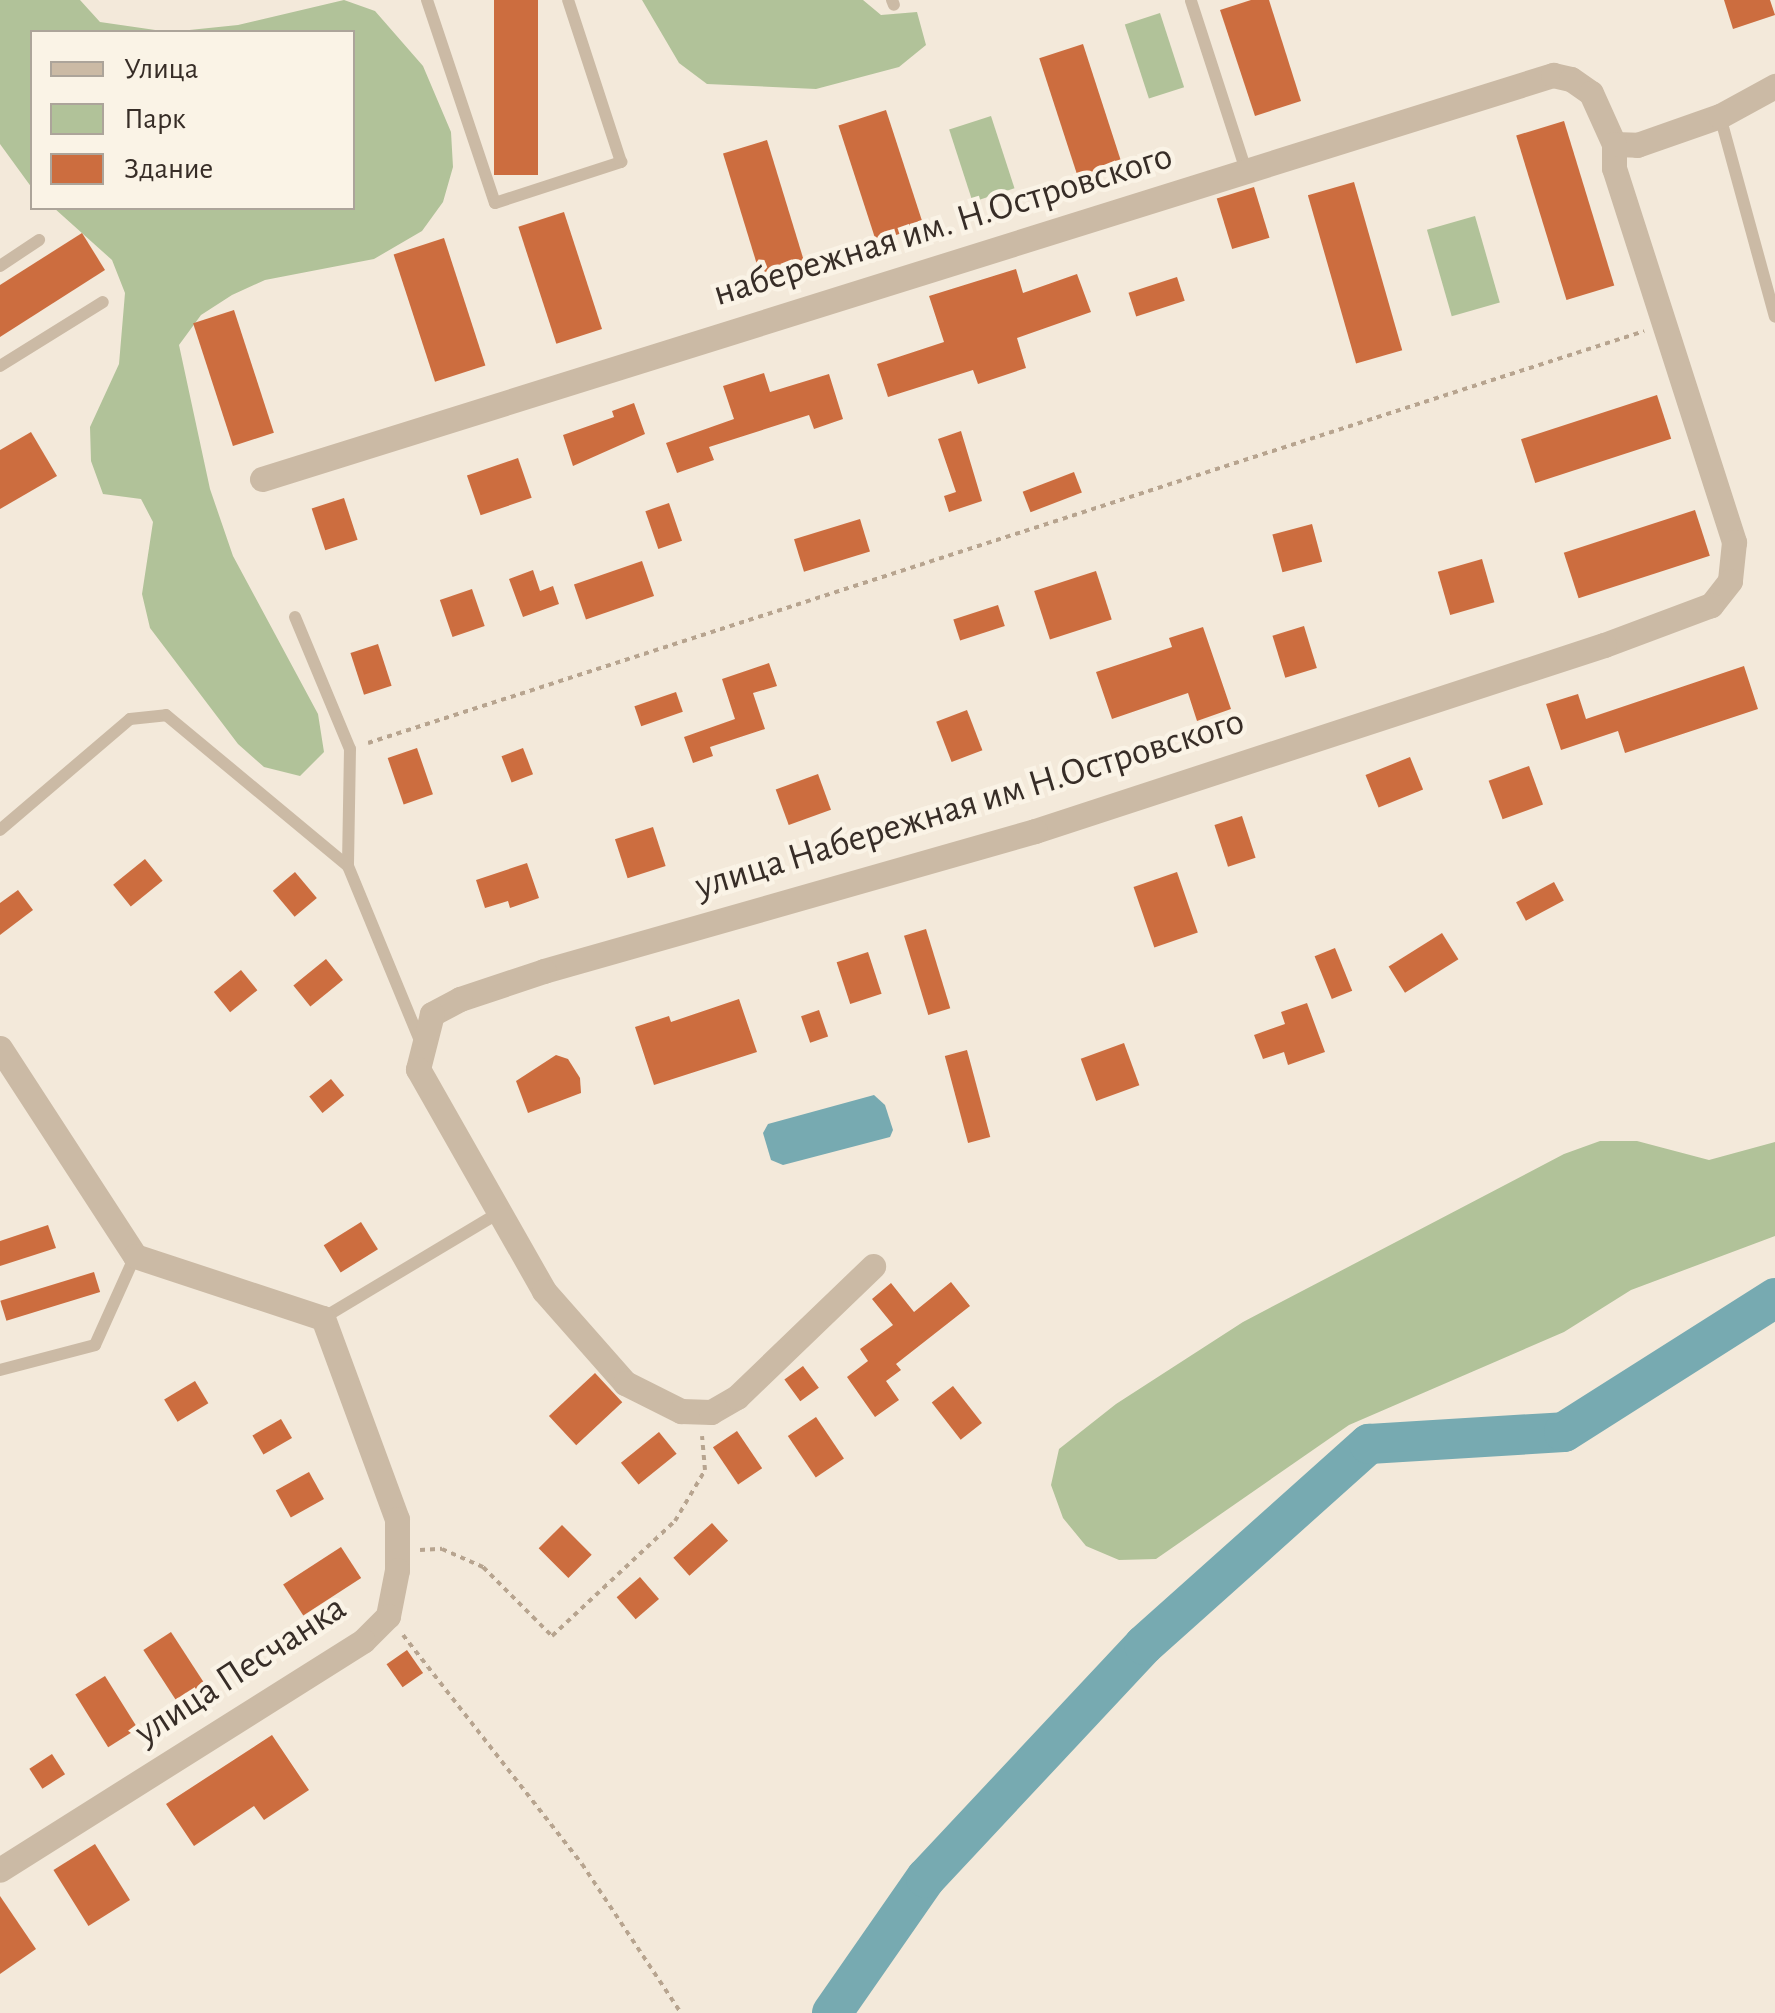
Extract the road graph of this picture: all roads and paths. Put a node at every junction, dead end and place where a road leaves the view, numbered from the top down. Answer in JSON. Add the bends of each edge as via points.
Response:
{"nodes":[{"id":1,"x":427,"y":0,"type":"edge"},
{"id":2,"x":568,"y":0,"type":"edge"},
{"id":3,"x":1191,"y":0,"type":"edge"},
{"id":4,"x":1775,"y":86,"type":"edge"},
{"id":5,"x":1720,"y":116,"type":"junction"},
{"id":6,"x":1614,"y":144,"type":"junction"},
{"id":7,"x":1246,"y":170,"type":"junction"},
{"id":8,"x":39,"y":240,"type":"dead end"},
{"id":9,"x":0,"y":266,"type":"edge"},
{"id":10,"x":103,"y":302,"type":"dead end"},
{"id":11,"x":1775,"y":317,"type":"edge"},
{"id":12,"x":1662,"y":326,"type":"junction"},
{"id":13,"x":0,"y":366,"type":"edge"},
{"id":14,"x":262,"y":479,"type":"dead end"},
{"id":15,"x":1730,"y":580,"type":"joint"},
{"id":16,"x":295,"y":617,"type":"dead end"},
{"id":17,"x":350,"y":749,"type":"junction"},
{"id":18,"x":0,"y":830,"type":"edge"},
{"id":19,"x":348,"y":866,"type":"junction"},
{"id":20,"x":422,"y":1045,"type":"junction"},
{"id":21,"x":0,"y":1048,"type":"edge"},
{"id":22,"x":497,"y":1214,"type":"junction"},
{"id":23,"x":136,"y":1256,"type":"junction"},
{"id":24,"x":874,"y":1266,"type":"dead end"},
{"id":25,"x":323,"y":1318,"type":"junction"},
{"id":26,"x":0,"y":1370,"type":"edge"},
{"id":27,"x":698,"y":1412,"type":"junction"},
{"id":28,"x":397,"y":1552,"type":"junction"},
{"id":29,"x":388,"y":1616,"type":"junction"},
{"id":30,"x":0,"y":1870,"type":"edge"},
{"id":31,"x":681,"y":2013,"type":"edge"}],
"edges":[{"from":1,"to":2,"type":"lane","via":[[495,203],[621,162]]},
{"from":3,"to":7,"type":"lane"},
{"from":4,"to":5,"type":"street"},
{"from":5,"to":6,"type":"street","via":[[1637,145]]},
{"from":5,"to":11,"type":"lane"},
{"from":6,"to":7,"type":"street","name":"набережная им. Н.Островского","via":[[1592,93],[1553,75]]},
{"from":6,"to":12,"type":"street","name":"набережная им. Н.Островского","via":[[1614,168]]},
{"from":7,"to":14,"type":"street","name":"набережная им. Н.Островского"},
{"from":8,"to":9,"type":"lane"},
{"from":10,"to":13,"type":"lane"},
{"from":12,"to":15,"type":"street","name":"набережная им. Н.Островского","via":[[1734,542]]},
{"from":12,"to":17,"type":"path"},
{"from":15,"to":20,"type":"street","name":"улица Набережная им Н.Островского","via":[[1711,605],[1604,645],[1035,830],[460,1000],[432,1014]]},
{"from":16,"to":17,"type":"lane"},
{"from":17,"to":19,"type":"lane"},
{"from":18,"to":19,"type":"lane","via":[[130,719],[166,714]]},
{"from":19,"to":20,"type":"lane"},
{"from":20,"to":22,"type":"street","via":[[418,1069]]},
{"from":21,"to":23,"type":"street"},
{"from":22,"to":25,"type":"lane"},
{"from":22,"to":27,"type":"street","via":[[544,1290],[625,1384],[681,1411]]},
{"from":23,"to":25,"type":"street"},
{"from":23,"to":26,"type":"lane","via":[[95,1345]]},
{"from":24,"to":27,"type":"street","via":[[737,1397],[712,1412]]},
{"from":25,"to":28,"type":"street","name":"улица Песчанка","via":[[397,1519]]},
{"from":27,"to":28,"type":"path","via":[[704,1470],[696,1492],[676,1521],[552,1636],[483,1567],[442,1549]]},
{"from":28,"to":29,"type":"street","name":"улица Песчанка"},
{"from":29,"to":30,"type":"street","name":"улица Песчанка","via":[[363,1642]]},
{"from":29,"to":31,"type":"path","via":[[582,1864]]}]}
